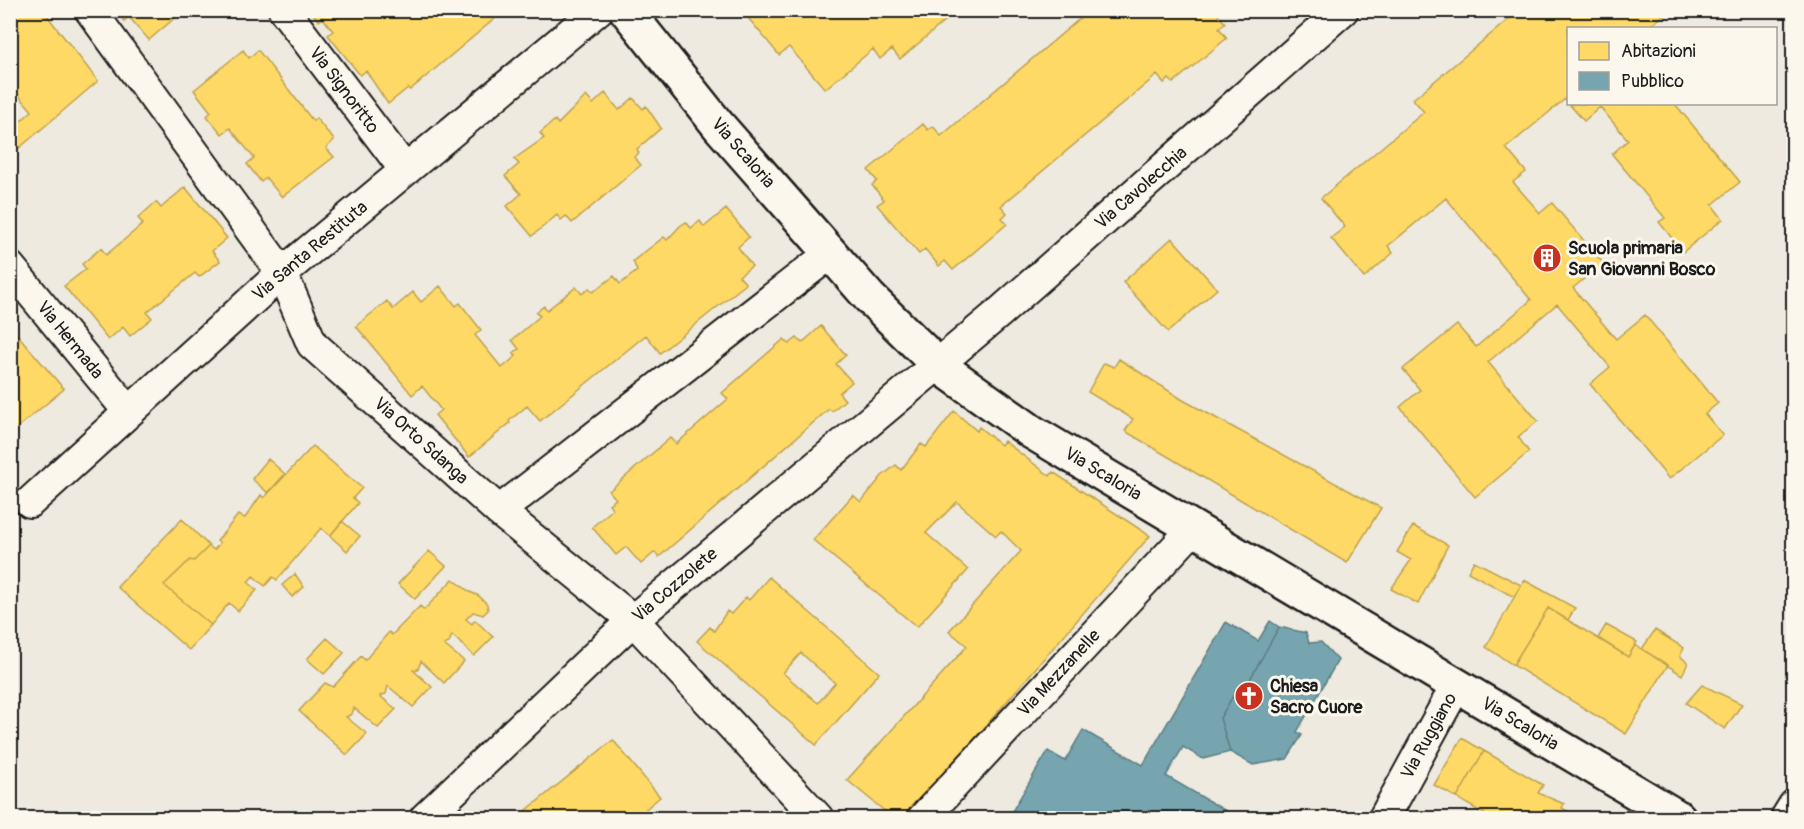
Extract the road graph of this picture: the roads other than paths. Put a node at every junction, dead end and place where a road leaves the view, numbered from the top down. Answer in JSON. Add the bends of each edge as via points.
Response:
{"nodes":[{"id":1,"x":90,"y":10,"type":"edge"},
{"id":2,"x":284,"y":10,"type":"edge"},
{"id":3,"x":598,"y":10,"type":"edge"},
{"id":4,"x":626,"y":10,"type":"edge"},
{"id":5,"x":1343,"y":10,"type":"edge"},
{"id":6,"x":405,"y":171,"type":"junction"},
{"id":7,"x":831,"y":253,"type":"junction"},
{"id":8,"x":10,"y":267,"type":"edge"},
{"id":9,"x":282,"y":273,"type":"junction"},
{"id":10,"x":938,"y":365,"type":"junction"},
{"id":11,"x":129,"y":412,"type":"junction"},
{"id":12,"x":30,"y":502,"type":"dead end"},
{"id":13,"x":499,"y":511,"type":"junction"},
{"id":14,"x":1194,"y":528,"type":"junction"},
{"id":15,"x":633,"y":620,"type":"junction"},
{"id":16,"x":1456,"y":686,"type":"junction"},
{"id":17,"x":1794,"y":805,"type":"edge"},
{"id":18,"x":425,"y":819,"type":"edge"},
{"id":19,"x":818,"y":819,"type":"edge"},
{"id":20,"x":923,"y":819,"type":"edge"},
{"id":21,"x":1384,"y":819,"type":"edge"},
{"id":22,"x":1679,"y":819,"type":"edge"},
{"id":23,"x":1786,"y":819,"type":"edge"}],
"edges":[{"from":1,"to":9,"type":"street","name":"Via Orto Sdanga"},
{"from":2,"to":6,"type":"street","name":"Via Signoritto"},
{"from":3,"to":6,"type":"street","name":"Via Santa Restituta"},
{"from":4,"to":7,"type":"main road","name":"Via Scaloria","via":[[718,125]]},
{"from":5,"to":10,"type":"street","name":"Via Cavolecchia"},
{"from":6,"to":9,"type":"street","name":"Via Santa Restituta"},
{"from":7,"to":10,"type":"main road","name":"Via Scaloria"},
{"from":7,"to":13,"type":"street"},
{"from":8,"to":11,"type":"street","name":"Via Hermada"},
{"from":9,"to":11,"type":"street","name":"Via Santa Restituta"},
{"from":9,"to":13,"type":"street","name":"Via Orto Sdanga","via":[[312,344]]},
{"from":10,"to":14,"type":"main road","name":"Via Scaloria","via":[[1032,432]]},
{"from":10,"to":15,"type":"street","name":"Via Cozzolete"},
{"from":11,"to":12,"type":"street","name":"Via Santa Restituta"},
{"from":13,"to":15,"type":"street","name":"Via Orto Sdanga"},
{"from":14,"to":16,"type":"main road","name":"Via Scaloria"},
{"from":14,"to":20,"type":"street","name":"Via Mezzanelle"},
{"from":15,"to":18,"type":"street","name":"Via Cozzolete"},
{"from":15,"to":19,"type":"street","name":"Via Orto Sdanga"},
{"from":16,"to":21,"type":"street","name":"Via Ruggiano"},
{"from":16,"to":22,"type":"main road","name":"Via Scaloria"},
{"from":17,"to":23,"type":"street"}]}
